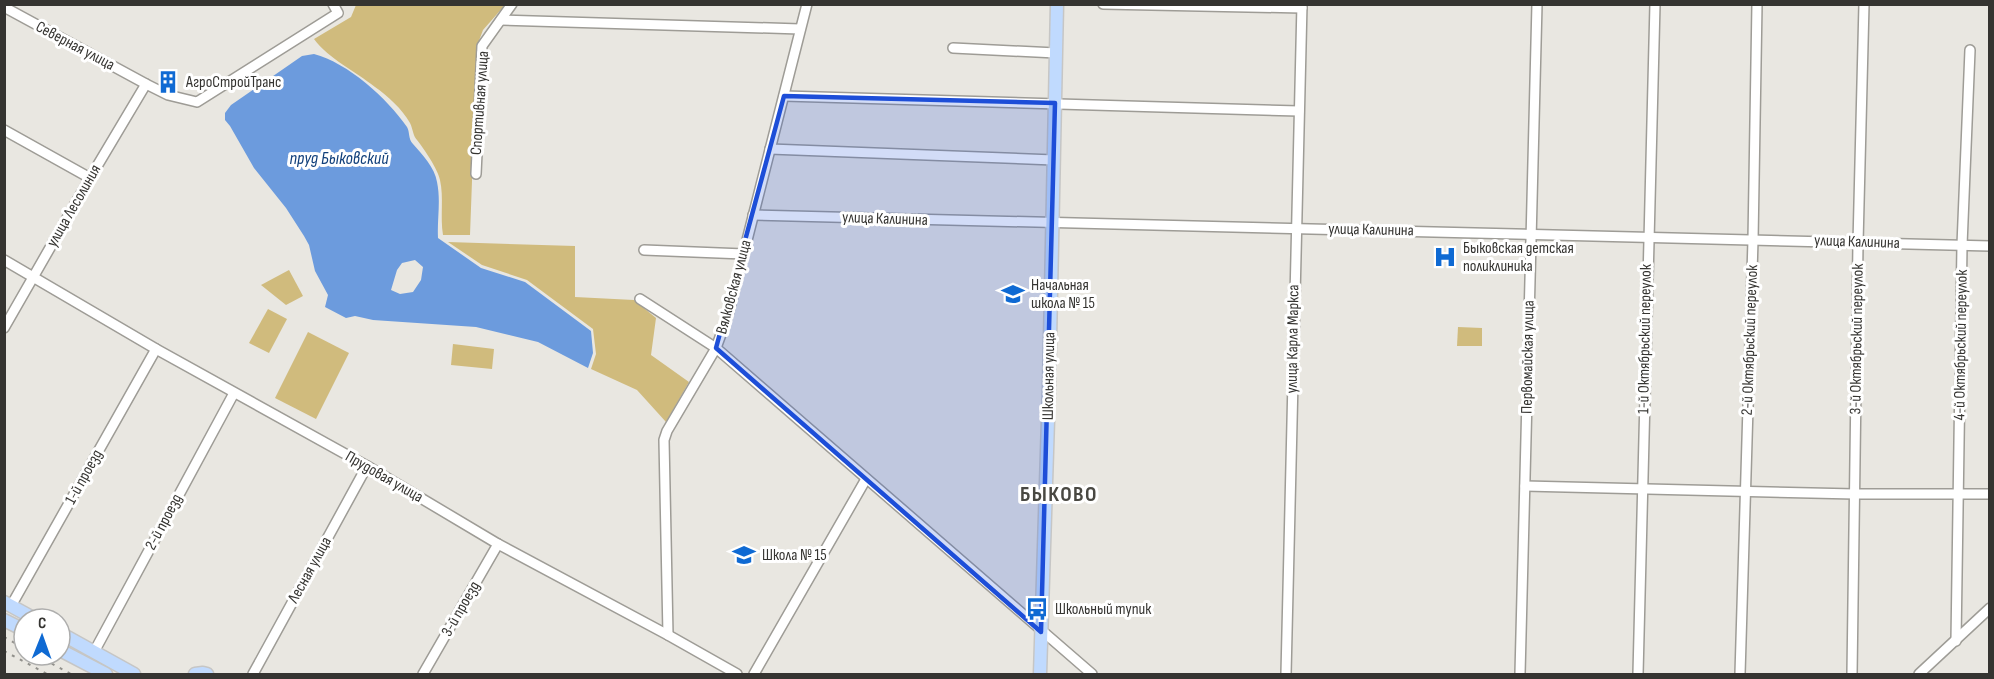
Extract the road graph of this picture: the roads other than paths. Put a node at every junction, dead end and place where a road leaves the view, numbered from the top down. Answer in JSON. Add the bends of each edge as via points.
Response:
{"nodes":[{"id":1,"x":333,"y":4,"type":"edge"},
{"id":2,"x":512,"y":4,"type":"edge"},
{"id":3,"x":807,"y":4,"type":"edge"},
{"id":4,"x":1057,"y":4,"type":"edge"},
{"id":5,"x":1103,"y":4,"type":"edge"},
{"id":6,"x":1537,"y":4,"type":"edge"},
{"id":7,"x":1655,"y":4,"type":"edge"},
{"id":8,"x":1757,"y":4,"type":"edge"},
{"id":9,"x":1864,"y":4,"type":"edge"},
{"id":10,"x":1302,"y":6,"type":"edge"},
{"id":11,"x":4,"y":7,"type":"edge"},
{"id":12,"x":501,"y":20,"type":"junction"},
{"id":13,"x":800,"y":29,"type":"junction"},
{"id":14,"x":953,"y":48,"type":"dead end"},
{"id":15,"x":1970,"y":50,"type":"dead end"},
{"id":16,"x":1056,"y":53,"type":"junction"},
{"id":17,"x":146,"y":84,"type":"junction"},
{"id":18,"x":784,"y":96,"type":"junction"},
{"id":19,"x":1055,"y":103,"type":"junction"},
{"id":20,"x":1299,"y":111,"type":"junction"},
{"id":21,"x":4,"y":130,"type":"edge"},
{"id":22,"x":770,"y":149,"type":"junction"},
{"id":23,"x":1054,"y":160,"type":"junction"},
{"id":24,"x":476,"y":174,"type":"dead end"},
{"id":25,"x":90,"y":178,"type":"junction"},
{"id":26,"x":753,"y":215,"type":"junction"},
{"id":27,"x":1052,"y":223,"type":"junction"},
{"id":28,"x":1295,"y":228,"type":"junction"},
{"id":29,"x":1532,"y":234,"type":"junction"},
{"id":30,"x":1648,"y":237,"type":"junction"},
{"id":31,"x":1753,"y":240,"type":"junction"},
{"id":32,"x":1858,"y":243,"type":"junction"},
{"id":33,"x":1962,"y":245,"type":"junction"},
{"id":34,"x":1989,"y":246,"type":"edge"},
{"id":35,"x":644,"y":250,"type":"dead end"},
{"id":36,"x":744,"y":254,"type":"junction"},
{"id":37,"x":4,"y":260,"type":"edge"},
{"id":38,"x":33,"y":277,"type":"junction"},
{"id":39,"x":640,"y":299,"type":"dead end"},
{"id":40,"x":4,"y":328,"type":"edge"},
{"id":41,"x":716,"y":348,"type":"junction"},
{"id":42,"x":156,"y":349,"type":"junction"},
{"id":43,"x":234,"y":393,"type":"junction"},
{"id":44,"x":367,"y":466,"type":"junction"},
{"id":45,"x":866,"y":479,"type":"junction"},
{"id":46,"x":1525,"y":486,"type":"junction"},
{"id":47,"x":1642,"y":488,"type":"junction"},
{"id":48,"x":1746,"y":492,"type":"junction"},
{"id":49,"x":1855,"y":494,"type":"junction"},
{"id":50,"x":1958,"y":494,"type":"junction"},
{"id":51,"x":1989,"y":494,"type":"edge"},
{"id":52,"x":498,"y":544,"type":"junction"},
{"id":53,"x":8,"y":604,"type":"edge"},
{"id":54,"x":1989,"y":608,"type":"edge"},
{"id":55,"x":1041,"y":632,"type":"junction"},
{"id":56,"x":668,"y":635,"type":"junction"},
{"id":57,"x":72,"y":640,"type":"edge"},
{"id":58,"x":1956,"y":641,"type":"junction"},
{"id":59,"x":94,"y":652,"type":"junction"},
{"id":60,"x":72,"y":657,"type":"edge"},
{"id":61,"x":106,"y":675,"type":"edge"},
{"id":62,"x":134,"y":675,"type":"edge"},
{"id":63,"x":195,"y":675,"type":"edge"},
{"id":64,"x":207,"y":675,"type":"edge"},
{"id":65,"x":253,"y":675,"type":"edge"},
{"id":66,"x":423,"y":675,"type":"edge"},
{"id":67,"x":737,"y":675,"type":"edge"},
{"id":68,"x":754,"y":675,"type":"edge"},
{"id":69,"x":1040,"y":675,"type":"edge"},
{"id":70,"x":1092,"y":675,"type":"edge"},
{"id":71,"x":1286,"y":675,"type":"edge"},
{"id":72,"x":1520,"y":675,"type":"edge"},
{"id":73,"x":1638,"y":675,"type":"edge"},
{"id":74,"x":1740,"y":675,"type":"edge"},
{"id":75,"x":1852,"y":675,"type":"edge"},
{"id":76,"x":1919,"y":675,"type":"edge"}],
"edges":[{"from":1,"to":17,"type":"street","name":"Северная улица","via":[[338,13],[197,102],[168,95]]},
{"from":2,"to":12,"type":"street","name":"Спортивная улица"},
{"from":3,"to":13,"type":"street","name":"Вялковская улица"},
{"from":4,"to":16,"type":"main road","name":"Школьная улица"},
{"from":5,"to":10,"type":"street"},
{"from":6,"to":29,"type":"street","name":"Первомайская улица"},
{"from":7,"to":30,"type":"street","name":"1-й Октябрьский переулок"},
{"from":8,"to":31,"type":"street","name":"2-й Октябрьский переулок"},
{"from":9,"to":32,"type":"street","name":"3-й Октябрьский переулок"},
{"from":10,"to":20,"type":"street","name":"улица Карла Маркса"},
{"from":11,"to":17,"type":"street","name":"Северная улица"},
{"from":12,"to":13,"type":"street"},
{"from":12,"to":24,"type":"street","name":"Спортивная улица","via":[[482,46]]},
{"from":13,"to":18,"type":"street","name":"Вялковская улица"},
{"from":14,"to":16,"type":"street"},
{"from":15,"to":33,"type":"street","name":"4-й Октябрьский переулок"},
{"from":16,"to":19,"type":"main road","name":"Школьная улица"},
{"from":17,"to":25,"type":"street","name":"улица Лесолиния"},
{"from":18,"to":19,"type":"street"},
{"from":18,"to":22,"type":"street","name":"Вялковская улица"},
{"from":19,"to":20,"type":"street"},
{"from":19,"to":23,"type":"main road","name":"Школьная улица"},
{"from":20,"to":28,"type":"street","name":"улица Карла Маркса"},
{"from":21,"to":25,"type":"street"},
{"from":22,"to":23,"type":"street"},
{"from":22,"to":26,"type":"street","name":"Вялковская улица"},
{"from":23,"to":27,"type":"main road","name":"Школьная улица"},
{"from":25,"to":38,"type":"street","name":"улица Лесолиния"},
{"from":26,"to":27,"type":"street","name":"улица Калинина"},
{"from":26,"to":36,"type":"street","name":"Вялковская улица"},
{"from":27,"to":28,"type":"street","name":"улица Калинина"},
{"from":27,"to":55,"type":"main road","name":"Школьная улица"},
{"from":28,"to":29,"type":"street","name":"улица Калинина"},
{"from":28,"to":71,"type":"street","name":"улица Карла Маркса"},
{"from":29,"to":30,"type":"street","name":"улица Калинина"},
{"from":29,"to":46,"type":"street","name":"Первомайская улица"},
{"from":30,"to":31,"type":"street","name":"улица Калинина"},
{"from":30,"to":47,"type":"street","name":"1-й Октябрьский переулок"},
{"from":31,"to":32,"type":"street","name":"улица Калинина"},
{"from":31,"to":48,"type":"street","name":"2-й Октябрьский переулок"},
{"from":32,"to":33,"type":"street","name":"улица Калинина"},
{"from":32,"to":49,"type":"street","name":"3-й Октябрьский переулок"},
{"from":33,"to":34,"type":"street","name":"улица Калинина"},
{"from":33,"to":50,"type":"street","name":"4-й Октябрьский переулок"},
{"from":35,"to":36,"type":"street"},
{"from":36,"to":41,"type":"street","name":"Вялковская улица"},
{"from":37,"to":38,"type":"street","name":"Прудовая улица"},
{"from":38,"to":40,"type":"street","name":"улица Лесолиния"},
{"from":38,"to":42,"type":"street","name":"Прудовая улица"},
{"from":39,"to":41,"type":"street"},
{"from":41,"to":45,"type":"street"},
{"from":41,"to":56,"type":"street","name":"Вялковская улица","via":[[664,440]]},
{"from":42,"to":43,"type":"street","name":"Прудовая улица"},
{"from":42,"to":53,"type":"street","name":"1-й проезд"},
{"from":43,"to":44,"type":"street","name":"Прудовая улица"},
{"from":43,"to":59,"type":"street","name":"2-й проезд"},
{"from":44,"to":52,"type":"street","name":"Прудовая улица"},
{"from":44,"to":65,"type":"street","name":"Лесная улица"},
{"from":45,"to":55,"type":"street"},
{"from":45,"to":68,"type":"street"},
{"from":46,"to":47,"type":"street"},
{"from":46,"to":72,"type":"street","name":"Первомайская улица"},
{"from":47,"to":48,"type":"street"},
{"from":47,"to":73,"type":"street","name":"1-й Октябрьский переулок"},
{"from":48,"to":49,"type":"street"},
{"from":48,"to":74,"type":"street","name":"2-й Октябрьский переулок"},
{"from":49,"to":50,"type":"street"},
{"from":49,"to":75,"type":"street","name":"3-й Октябрьский переулок"},
{"from":50,"to":51,"type":"street"},
{"from":50,"to":58,"type":"street","name":"4-й Октябрьский переулок"},
{"from":52,"to":56,"type":"street","name":"Прудовая улица"},
{"from":52,"to":66,"type":"street","name":"3-й проезд"},
{"from":54,"to":58,"type":"street"},
{"from":55,"to":69,"type":"main road","name":"Школьная улица"},
{"from":55,"to":70,"type":"street"},
{"from":56,"to":67,"type":"street","name":"Прудовая улица"},
{"from":57,"to":59,"type":"main road"},
{"from":58,"to":76,"type":"street"},
{"from":59,"to":62,"type":"main road"},
{"from":60,"to":61,"type":"main road"},
{"from":63,"to":64,"type":"main road"}]}
